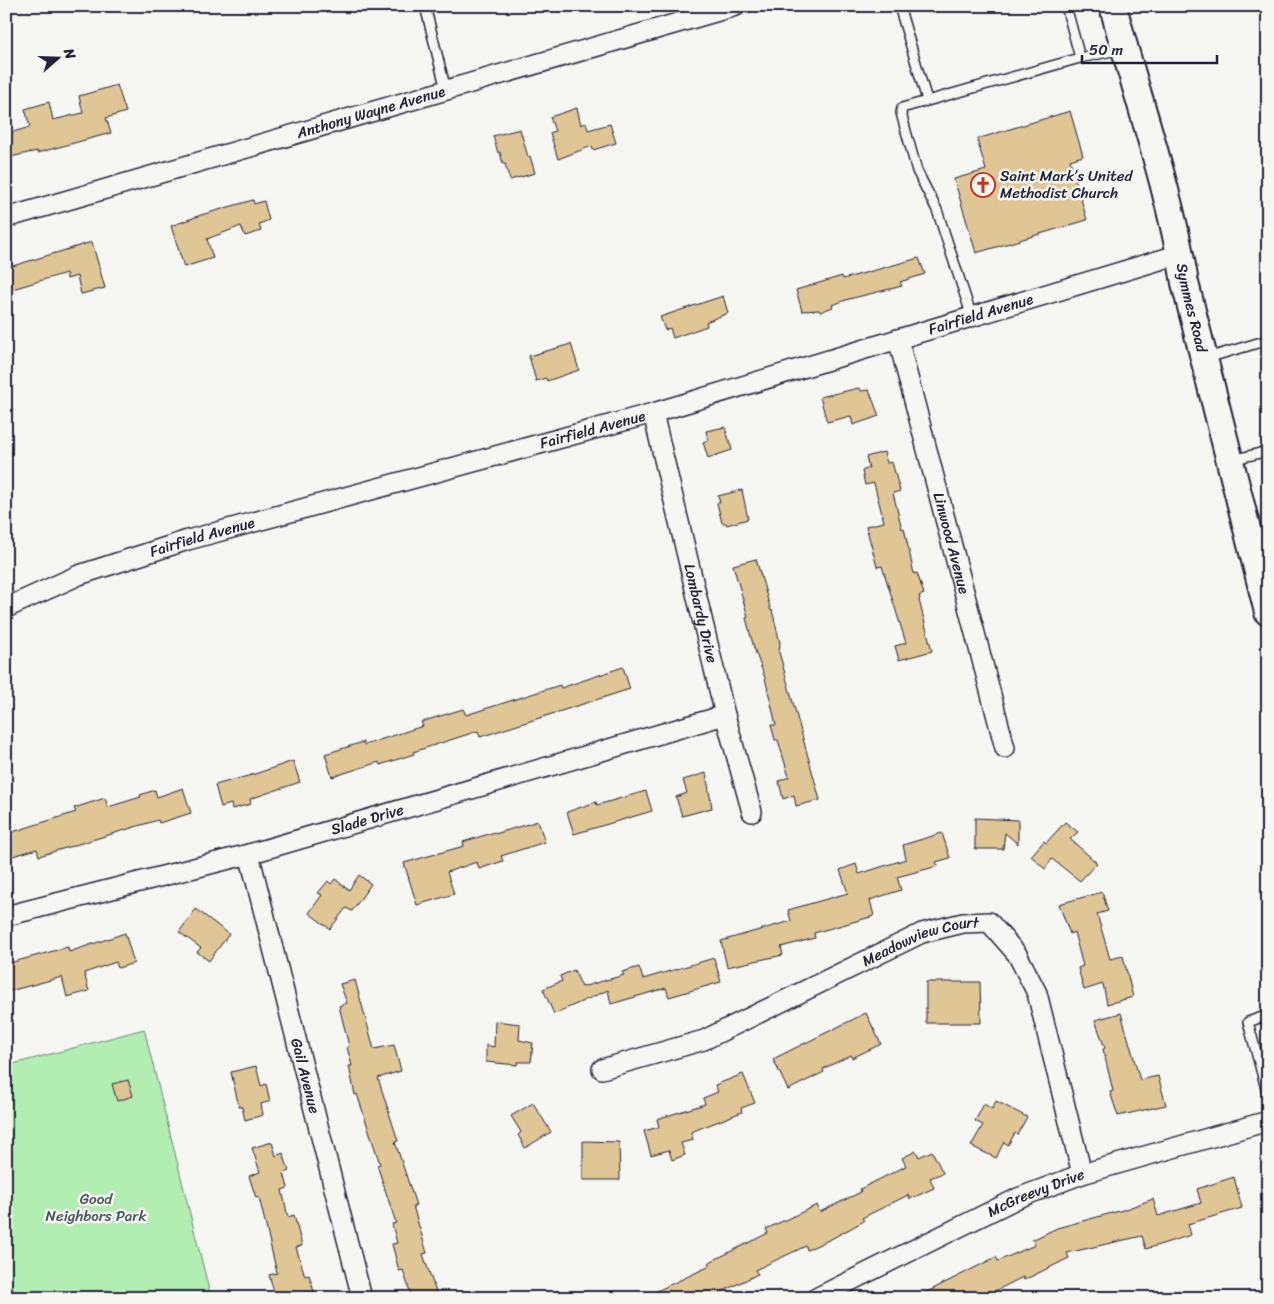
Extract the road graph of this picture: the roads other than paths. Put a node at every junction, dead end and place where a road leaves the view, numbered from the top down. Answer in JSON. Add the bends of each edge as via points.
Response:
{"nodes":[{"id":1,"x":425,"y":6,"type":"edge"},
{"id":2,"x":899,"y":6,"type":"edge"},
{"id":3,"x":1066,"y":6,"type":"edge"},
{"id":4,"x":1113,"y":6,"type":"edge"},
{"id":5,"x":729,"y":7,"type":"edge"},
{"id":6,"x":1124,"y":48,"type":"junction"},
{"id":7,"x":1080,"y":58,"type":"junction"},
{"id":8,"x":446,"y":90,"type":"junction"},
{"id":9,"x":927,"y":100,"type":"junction"},
{"id":10,"x":6,"y":218,"type":"edge"},
{"id":11,"x":1180,"y":254,"type":"junction"},
{"id":12,"x":972,"y":317,"type":"junction"},
{"id":13,"x":898,"y":339,"type":"junction"},
{"id":14,"x":1268,"y":340,"type":"edge"},
{"id":15,"x":1204,"y":359,"type":"junction"},
{"id":16,"x":653,"y":413,"type":"junction"},
{"id":17,"x":1268,"y":451,"type":"edge"},
{"id":18,"x":1230,"y":460,"type":"junction"},
{"id":19,"x":6,"y":608,"type":"edge"},
{"id":20,"x":1268,"y":612,"type":"edge"},
{"id":21,"x":725,"y":715,"type":"junction"},
{"id":22,"x":1005,"y":748,"type":"dead end"},
{"id":23,"x":752,"y":812,"type":"dead end"},
{"id":24,"x":249,"y":854,"type":"junction"},
{"id":25,"x":6,"y":916,"type":"edge"},
{"id":26,"x":1268,"y":1015,"type":"edge"},
{"id":27,"x":602,"y":1069,"type":"dead end"},
{"id":28,"x":1268,"y":1096,"type":"edge"},
{"id":29,"x":1268,"y":1121,"type":"edge"},
{"id":30,"x":1082,"y":1174,"type":"junction"},
{"id":31,"x":362,"y":1298,"type":"edge"},
{"id":32,"x":816,"y":1298,"type":"edge"}],
"edges":[{"from":1,"to":8,"type":"lane"},
{"from":2,"to":9,"type":"lane"},
{"from":3,"to":7,"type":"lane"},
{"from":4,"to":6,"type":"main road","name":"Symmes Road"},
{"from":5,"to":8,"type":"street","name":"Anthony Wayne Avenue"},
{"from":6,"to":7,"type":"lane"},
{"from":6,"to":11,"type":"main road","name":"Symmes Road"},
{"from":7,"to":9,"type":"lane"},
{"from":8,"to":10,"type":"street","name":"Anthony Wayne Avenue"},
{"from":9,"to":12,"type":"lane","via":[[902,108],[900,113],[916,171],[938,210]]},
{"from":11,"to":12,"type":"street","name":"Fairfield Avenue"},
{"from":11,"to":15,"type":"main road","name":"Symmes Road"},
{"from":12,"to":13,"type":"street","name":"Fairfield Avenue"},
{"from":13,"to":16,"type":"street","name":"Fairfield Avenue"},
{"from":13,"to":22,"type":"street","name":"Linwood Avenue"},
{"from":14,"to":15,"type":"lane"},
{"from":15,"to":18,"type":"main road","name":"Symmes Road"},
{"from":16,"to":19,"type":"street","name":"Fairfield Avenue","via":[[188,540],[79,575]]},
{"from":16,"to":21,"type":"street","name":"Lombardy Drive"},
{"from":17,"to":18,"type":"lane"},
{"from":18,"to":20,"type":"main road","name":"Symmes Road"},
{"from":21,"to":23,"type":"street","name":"Lombardy Drive"},
{"from":21,"to":24,"type":"street","name":"Slade Drive"},
{"from":24,"to":25,"type":"street","name":"Slade Drive"},
{"from":24,"to":31,"type":"street","name":"Gail Avenue"},
{"from":26,"to":28,"type":"lane","via":[[1248,1022]]},
{"from":27,"to":30,"type":"street","name":"Meadowview Court","via":[[704,1040],[922,933],[963,923],[989,922],[1017,954],[1037,993]]},
{"from":29,"to":30,"type":"street","name":"McGreevy Drive"},
{"from":30,"to":32,"type":"street","name":"McGreevy Drive","via":[[1018,1198]]}]}
